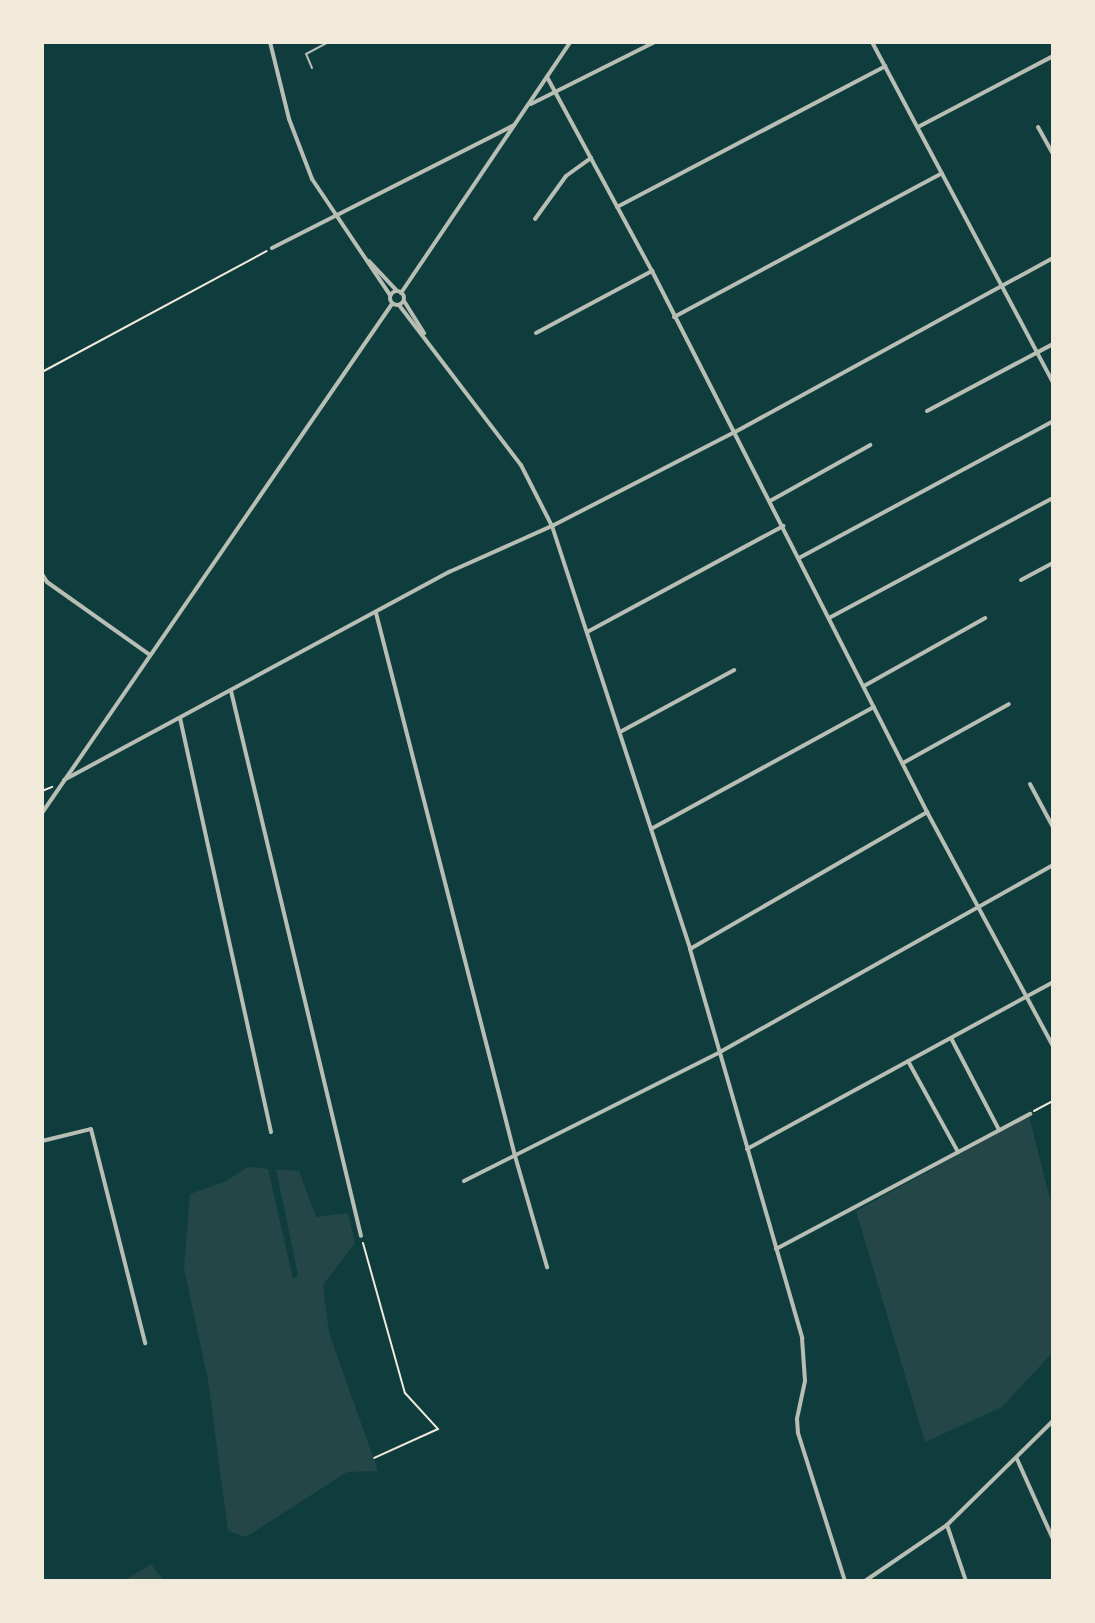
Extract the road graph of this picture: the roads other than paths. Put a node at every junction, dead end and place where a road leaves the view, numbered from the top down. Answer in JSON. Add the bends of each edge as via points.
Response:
{"nodes":[{"id":1,"x":270,"y":42,"type":"edge"},
{"id":2,"x":329,"y":42,"type":"edge"},
{"id":3,"x":570,"y":42,"type":"edge"},
{"id":4,"x":655,"y":42,"type":"edge"},
{"id":5,"x":872,"y":42,"type":"edge"},
{"id":6,"x":1053,"y":56,"type":"edge"},
{"id":7,"x":885,"y":66,"type":"junction"},
{"id":8,"x":312,"y":68,"type":"dead end"},
{"id":9,"x":547,"y":77,"type":"junction"},
{"id":10,"x":558,"y":93,"type":"junction"},
{"id":11,"x":528,"y":105,"type":"junction"},
{"id":12,"x":516,"y":123,"type":"junction"},
{"id":13,"x":918,"y":127,"type":"junction"},
{"id":14,"x":1038,"y":127,"type":"dead end"},
{"id":15,"x":1053,"y":154,"type":"edge"},
{"id":16,"x":591,"y":158,"type":"junction"},
{"id":17,"x":942,"y":173,"type":"junction"},
{"id":18,"x":617,"y":207,"type":"junction"},
{"id":19,"x":336,"y":218,"type":"junction"},
{"id":20,"x":535,"y":219,"type":"dead end"},
{"id":21,"x":272,"y":248,"type":"road end"},
{"id":22,"x":1053,"y":258,"type":"edge"},
{"id":23,"x":367,"y":259,"type":"junction"},
{"id":24,"x":652,"y":271,"type":"junction"},
{"id":25,"x":1004,"y":285,"type":"junction"},
{"id":26,"x":399,"y":292,"type":"junction"},
{"id":27,"x":390,"y":295,"type":"junction"},
{"id":28,"x":404,"y":301,"type":"junction"},
{"id":29,"x":396,"y":305,"type":"junction"},
{"id":30,"x":674,"y":317,"type":"junction"},
{"id":31,"x":536,"y":333,"type":"dead end"},
{"id":32,"x":427,"y":339,"type":"junction"},
{"id":33,"x":1053,"y":344,"type":"edge"},
{"id":34,"x":1038,"y":352,"type":"junction"},
{"id":35,"x":1053,"y":383,"type":"edge"},
{"id":36,"x":927,"y":411,"type":"dead end"},
{"id":37,"x":1053,"y":421,"type":"edge"},
{"id":38,"x":735,"y":432,"type":"junction"},
{"id":39,"x":870,"y":445,"type":"dead end"},
{"id":40,"x":1053,"y":498,"type":"edge"},
{"id":41,"x":770,"y":501,"type":"junction"},
{"id":42,"x":552,"y":526,"type":"junction"},
{"id":43,"x":783,"y":526,"type":"junction"},
{"id":44,"x":799,"y":558,"type":"junction"},
{"id":45,"x":1053,"y":563,"type":"edge"},
{"id":46,"x":42,"y":574,"type":"edge"},
{"id":47,"x":1021,"y":580,"type":"dead end"},
{"id":48,"x":376,"y":613,"type":"junction"},
{"id":49,"x":829,"y":618,"type":"junction"},
{"id":50,"x":985,"y":618,"type":"dead end"},
{"id":51,"x":589,"y":631,"type":"junction"},
{"id":52,"x":150,"y":655,"type":"junction"},
{"id":53,"x":734,"y":670,"type":"dead end"},
{"id":54,"x":864,"y":686,"type":"junction"},
{"id":55,"x":231,"y":691,"type":"junction"},
{"id":56,"x":1009,"y":704,"type":"dead end"},
{"id":57,"x":874,"y":707,"type":"junction"},
{"id":58,"x":180,"y":718,"type":"junction"},
{"id":59,"x":620,"y":732,"type":"junction"},
{"id":60,"x":903,"y":763,"type":"junction"},
{"id":61,"x":64,"y":780,"type":"junction"},
{"id":62,"x":1030,"y":784,"type":"dead end"},
{"id":63,"x":927,"y":812,"type":"junction"},
{"id":64,"x":42,"y":813,"type":"edge"},
{"id":65,"x":1053,"y":827,"type":"edge"},
{"id":66,"x":651,"y":829,"type":"junction"},
{"id":67,"x":1053,"y":865,"type":"edge"},
{"id":68,"x":977,"y":907,"type":"junction"},
{"id":69,"x":690,"y":949,"type":"junction"},
{"id":70,"x":1053,"y":982,"type":"edge"},
{"id":71,"x":1026,"y":996,"type":"junction"},
{"id":72,"x":951,"y":1038,"type":"junction"},
{"id":73,"x":1053,"y":1046,"type":"edge"},
{"id":74,"x":720,"y":1052,"type":"junction"},
{"id":75,"x":908,"y":1061,"type":"junction"},
{"id":76,"x":1030,"y":1114,"type":"road end"},
{"id":77,"x":999,"y":1130,"type":"junction"},
{"id":78,"x":271,"y":1132,"type":"dead end"},
{"id":79,"x":42,"y":1141,"type":"edge"},
{"id":80,"x":747,"y":1149,"type":"junction"},
{"id":81,"x":958,"y":1152,"type":"junction"},
{"id":82,"x":515,"y":1156,"type":"junction"},
{"id":83,"x":464,"y":1181,"type":"dead end"},
{"id":84,"x":361,"y":1236,"type":"road end"},
{"id":85,"x":776,"y":1249,"type":"junction"},
{"id":86,"x":547,"y":1267,"type":"dead end"},
{"id":87,"x":145,"y":1343,"type":"dead end"},
{"id":88,"x":1053,"y":1421,"type":"edge"},
{"id":89,"x":1017,"y":1459,"type":"junction"},
{"id":90,"x":947,"y":1525,"type":"junction"},
{"id":91,"x":1053,"y":1539,"type":"edge"},
{"id":92,"x":845,"y":1581,"type":"edge"},
{"id":93,"x":865,"y":1581,"type":"edge"},
{"id":94,"x":966,"y":1581,"type":"edge"}],
"edges":[{"from":1,"to":19,"type":"street","via":[[298,145]]},
{"from":2,"to":8,"type":"lane","via":[[306,54]]},
{"from":3,"to":9,"type":"street"},
{"from":4,"to":10,"type":"street"},
{"from":5,"to":7,"type":"street"},
{"from":6,"to":13,"type":"street"},
{"from":7,"to":13,"type":"street"},
{"from":7,"to":18,"type":"street"},
{"from":9,"to":10,"type":"street"},
{"from":9,"to":11,"type":"street"},
{"from":10,"to":11,"type":"street"},
{"from":10,"to":16,"type":"street"},
{"from":11,"to":12,"type":"street"},
{"from":12,"to":19,"type":"street"},
{"from":12,"to":26,"type":"street"},
{"from":13,"to":17,"type":"street"},
{"from":14,"to":15,"type":"street"},
{"from":16,"to":18,"type":"street"},
{"from":16,"to":20,"type":"street","via":[[566,176]]},
{"from":17,"to":25,"type":"street"},
{"from":17,"to":30,"type":"street"},
{"from":18,"to":24,"type":"street"},
{"from":19,"to":21,"type":"street"},
{"from":19,"to":23,"type":"street"},
{"from":22,"to":25,"type":"street"},
{"from":23,"to":26,"type":"street"},
{"from":23,"to":27,"type":"street"},
{"from":24,"to":30,"type":"street"},
{"from":24,"to":31,"type":"street"},
{"from":25,"to":34,"type":"street"},
{"from":25,"to":38,"type":"street"},
{"from":26,"to":27,"type":"street"},
{"from":26,"to":28,"type":"street"},
{"from":27,"to":29,"type":"street"},
{"from":28,"to":29,"type":"street"},
{"from":28,"to":32,"type":"street"},
{"from":29,"to":32,"type":"street"},
{"from":29,"to":52,"type":"street"},
{"from":30,"to":38,"type":"street"},
{"from":32,"to":42,"type":"street","via":[[521,465]]},
{"from":33,"to":34,"type":"street"},
{"from":34,"to":35,"type":"street"},
{"from":34,"to":36,"type":"street"},
{"from":37,"to":44,"type":"street"},
{"from":38,"to":41,"type":"street"},
{"from":38,"to":42,"type":"street"},
{"from":39,"to":41,"type":"street"},
{"from":40,"to":49,"type":"street"},
{"from":41,"to":43,"type":"street"},
{"from":42,"to":48,"type":"street","via":[[449,572]]},
{"from":42,"to":51,"type":"street"},
{"from":43,"to":44,"type":"street"},
{"from":43,"to":51,"type":"street"},
{"from":44,"to":49,"type":"street"},
{"from":45,"to":47,"type":"street"},
{"from":46,"to":52,"type":"street"},
{"from":48,"to":55,"type":"street"},
{"from":48,"to":82,"type":"street"},
{"from":49,"to":54,"type":"street"},
{"from":50,"to":54,"type":"street"},
{"from":51,"to":59,"type":"street"},
{"from":52,"to":61,"type":"street"},
{"from":53,"to":59,"type":"street"},
{"from":54,"to":57,"type":"street"},
{"from":55,"to":58,"type":"street"},
{"from":55,"to":84,"type":"street"},
{"from":56,"to":60,"type":"street"},
{"from":57,"to":60,"type":"street"},
{"from":57,"to":66,"type":"street"},
{"from":58,"to":61,"type":"street"},
{"from":58,"to":78,"type":"street"},
{"from":59,"to":66,"type":"street"},
{"from":60,"to":63,"type":"street"},
{"from":61,"to":64,"type":"street"},
{"from":62,"to":65,"type":"street"},
{"from":63,"to":68,"type":"street"},
{"from":63,"to":69,"type":"street"},
{"from":66,"to":69,"type":"street"},
{"from":67,"to":68,"type":"street"},
{"from":68,"to":71,"type":"street"},
{"from":68,"to":74,"type":"street"},
{"from":69,"to":74,"type":"street"},
{"from":70,"to":71,"type":"street"},
{"from":71,"to":72,"type":"street"},
{"from":71,"to":73,"type":"street"},
{"from":72,"to":75,"type":"street"},
{"from":72,"to":77,"type":"street"},
{"from":74,"to":80,"type":"street"},
{"from":74,"to":82,"type":"street"},
{"from":75,"to":80,"type":"street"},
{"from":75,"to":81,"type":"street"},
{"from":76,"to":77,"type":"street"},
{"from":77,"to":81,"type":"street"},
{"from":79,"to":87,"type":"street","via":[[91,1129]]},
{"from":80,"to":85,"type":"street"},
{"from":81,"to":85,"type":"street"},
{"from":82,"to":83,"type":"street"},
{"from":82,"to":86,"type":"street"},
{"from":85,"to":92,"type":"street","via":[[803,1351],[798,1433]]},
{"from":88,"to":89,"type":"street"},
{"from":89,"to":90,"type":"street"},
{"from":89,"to":91,"type":"street"},
{"from":90,"to":93,"type":"street"},
{"from":90,"to":94,"type":"street"}]}
